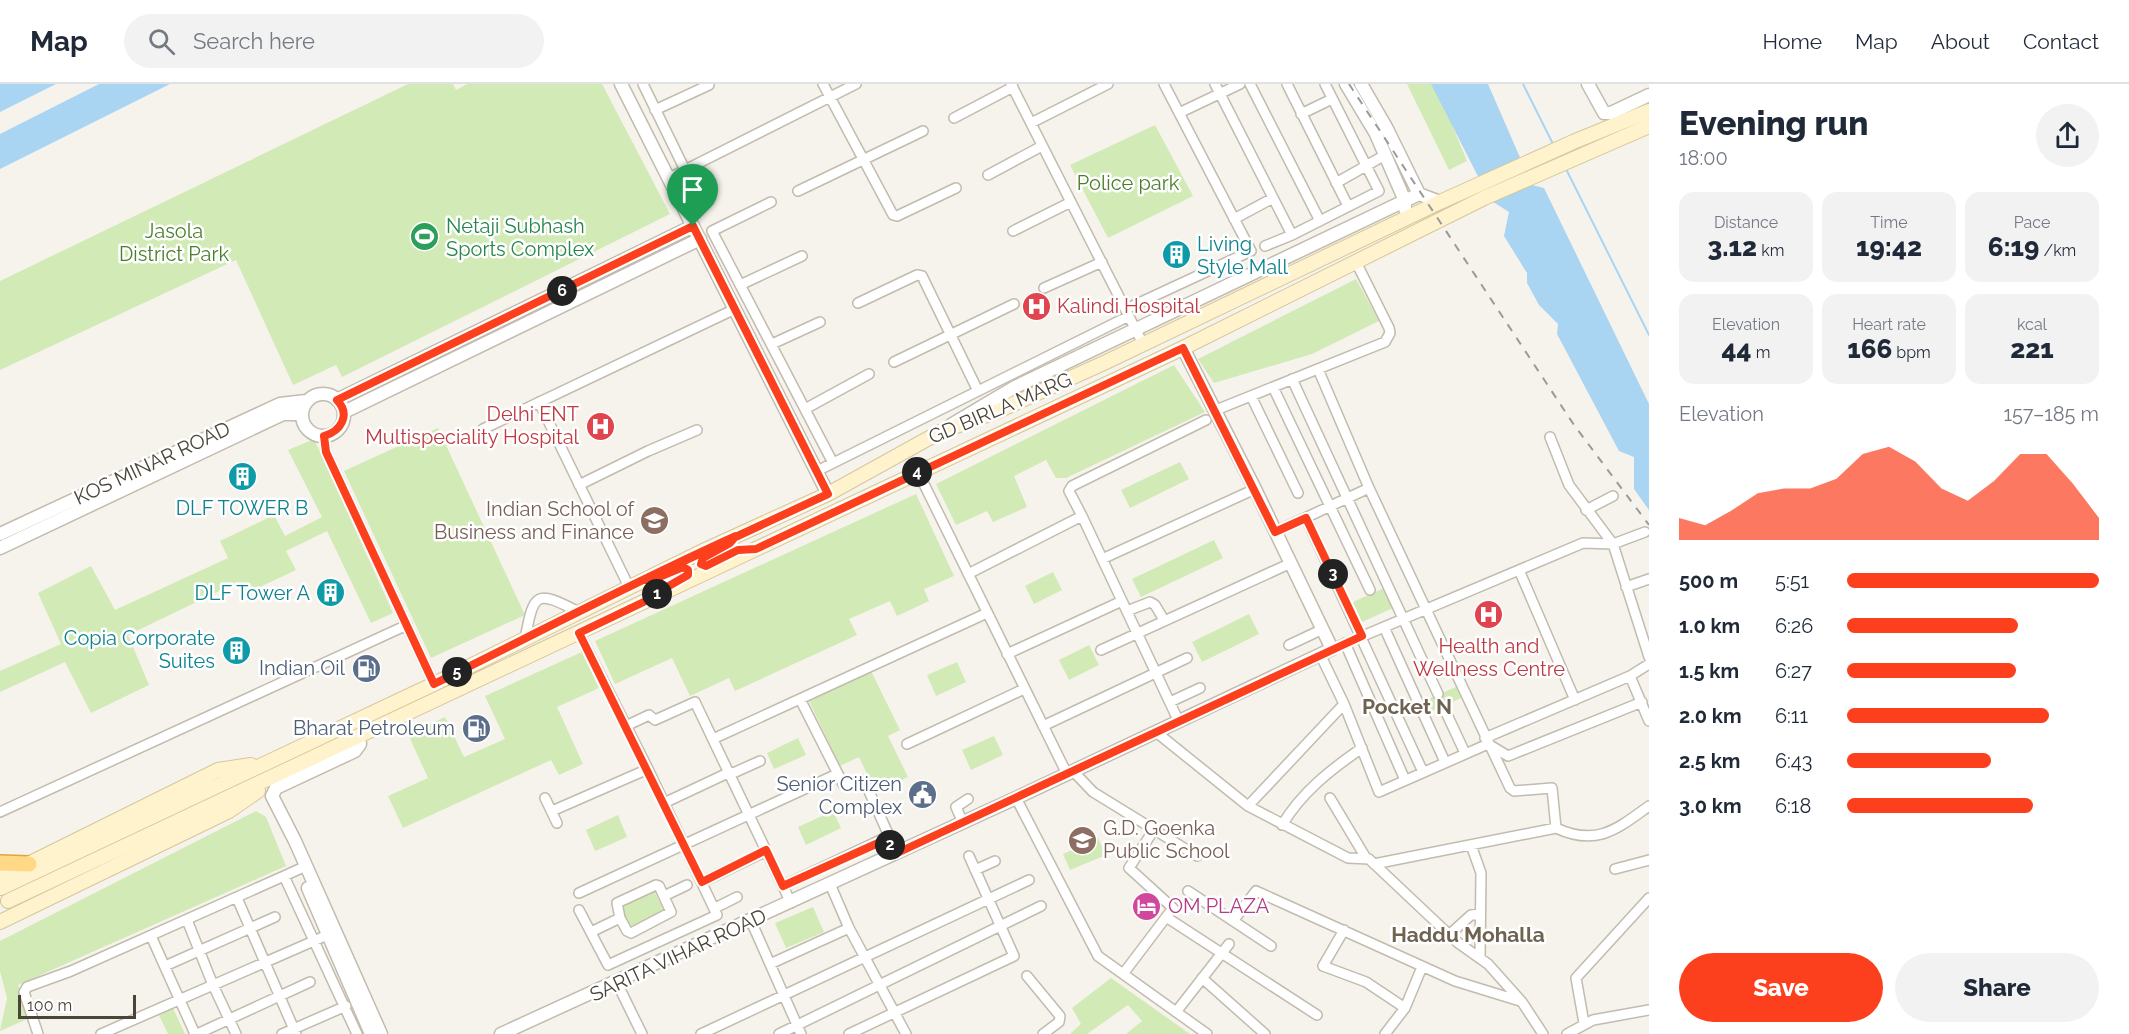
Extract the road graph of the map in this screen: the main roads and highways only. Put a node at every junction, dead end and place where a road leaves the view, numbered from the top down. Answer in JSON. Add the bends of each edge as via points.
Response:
{"nodes":[{"id":1,"x":1649,"y":111,"type":"edge"},
{"id":2,"x":1649,"y":126,"type":"edge"},
{"id":3,"x":1480,"y":192,"type":"junction"},
{"id":4,"x":736,"y":536,"type":"junction"},
{"id":5,"x":756,"y":549,"type":"junction"},
{"id":6,"x":643,"y":580,"type":"junction"},
{"id":7,"x":652,"y":598,"type":"junction"},
{"id":8,"x":267,"y":762,"type":"junction"},
{"id":9,"x":279,"y":775,"type":"junction"},
{"id":10,"x":0,"y":863,"type":"edge"},
{"id":11,"x":29,"y":864,"type":"junction"},
{"id":12,"x":3,"y":889,"type":"edge"},
{"id":13,"x":0,"y":922,"type":"edge"}],
"edges":[{"from":1,"to":3,"type":"main road","via":[[1614,119]]},
{"from":2,"to":3,"type":"main road"},
{"from":3,"to":4,"type":"main road","name":"GD BIRLA MARG","via":[[1440,202],[998,411],[940,432],[828,494]]},
{"from":3,"to":5,"type":"main road","name":"GD BIRLA MARG","via":[[1356,262],[1183,348]]},
{"from":4,"to":5,"type":"main road","via":[[703,558],[701,564],[706,566],[738,550]]},
{"from":4,"to":6,"type":"main road","name":"GD BIRLA MARG"},
{"from":5,"to":7,"type":"main road","name":"GD BIRLA MARG"},
{"from":6,"to":7,"type":"main road","via":[[683,567],[688,570],[688,575]]},
{"from":6,"to":8,"type":"main road","name":"GD BIRLA MARG"},
{"from":7,"to":9,"type":"main road","name":"GD BIRLA MARG"},
{"from":8,"to":11,"type":"main road","via":[[218,770]]},
{"from":8,"to":12,"type":"main road","name":"GD BIRLA MARG"},
{"from":9,"to":12,"type":"main road"},
{"from":9,"to":13,"type":"main road","via":[[229,811]]},
{"from":10,"to":11,"type":"highway"},
{"from":11,"to":12,"type":"main road"}]}
